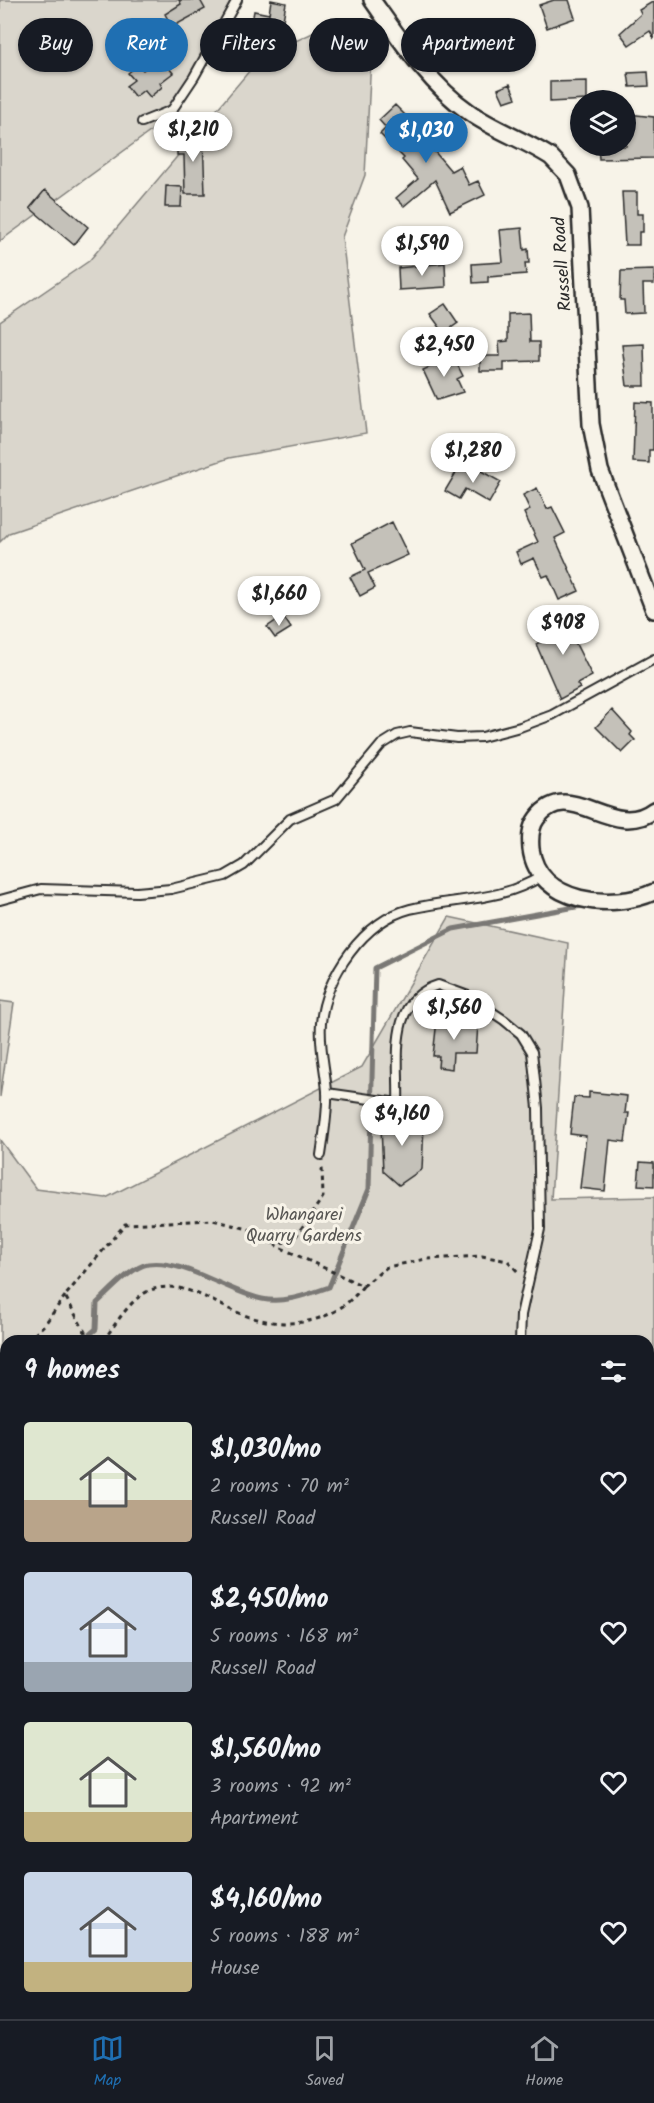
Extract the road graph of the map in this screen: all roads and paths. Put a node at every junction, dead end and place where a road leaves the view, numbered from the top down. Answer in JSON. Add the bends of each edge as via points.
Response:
{"nodes":[{"id":1,"x":237,"y":0,"type":"edge"},
{"id":2,"x":372,"y":0,"type":"edge"},
{"id":3,"x":142,"y":122,"type":"dead end"},
{"id":4,"x":654,"y":610,"type":"edge"},
{"id":5,"x":654,"y":659,"type":"edge"},
{"id":6,"x":654,"y":810,"type":"edge"},
{"id":7,"x":542,"y":876,"type":"junction"},
{"id":8,"x":654,"y":892,"type":"edge"},
{"id":9,"x":0,"y":900,"type":"edge"},
{"id":10,"x":327,"y":1093,"type":"junction"},
{"id":11,"x":321,"y":1155,"type":"joint"},
{"id":12,"x":272,"y":1244,"type":"junction"},
{"id":13,"x":528,"y":1283,"type":"junction"},
{"id":14,"x":363,"y":1286,"type":"junction"},
{"id":15,"x":65,"y":1296,"type":"junction"},
{"id":16,"x":34,"y":1335,"type":"edge"},
{"id":17,"x":87,"y":1335,"type":"edge"},
{"id":18,"x":108,"y":1335,"type":"edge"},
{"id":19,"x":520,"y":1335,"type":"edge"}],
"edges":[{"from":1,"to":3,"type":"lane","via":[[172,110]]},
{"from":2,"to":4,"type":"street","name":"Russell Road","via":[[413,55],[455,101],[551,157],[573,184],[583,240],[595,448]]},
{"from":5,"to":9,"type":"lane","via":[[552,715],[520,727],[482,737],[410,732],[397,735],[381,745],[336,799],[290,819],[260,852],[225,876],[171,889],[137,892],[41,888]]},
{"from":6,"to":7,"type":"street","via":[[644,818],[627,821],[568,803],[549,808],[536,819],[530,835],[532,858]]},
{"from":7,"to":8,"type":"street","via":[[562,892],[583,901],[625,901]]},
{"from":7,"to":10,"type":"lane","via":[[500,896],[408,910],[379,923],[360,941],[334,980],[321,1021]]},
{"from":10,"to":11,"type":"lane"},
{"from":10,"to":13,"type":"lane","via":[[398,1104],[398,1032],[407,1011],[428,988],[438,985],[468,996],[522,1034],[532,1052],[538,1108],[540,1228]]},
{"from":11,"to":12,"type":"path","via":[[323,1197],[292,1242]]},
{"from":12,"to":14,"type":"path"},
{"from":12,"to":15,"type":"path","via":[[252,1230],[213,1220],[125,1224]]},
{"from":13,"to":14,"type":"path","via":[[508,1261],[482,1256],[426,1259],[387,1267]]},
{"from":13,"to":19,"type":"lane"},
{"from":14,"to":18,"type":"path","via":[[352,1301],[308,1323],[275,1323],[244,1315],[179,1287],[152,1289],[130,1306]]},
{"from":15,"to":16,"type":"path"},
{"from":15,"to":17,"type":"path"}]}
